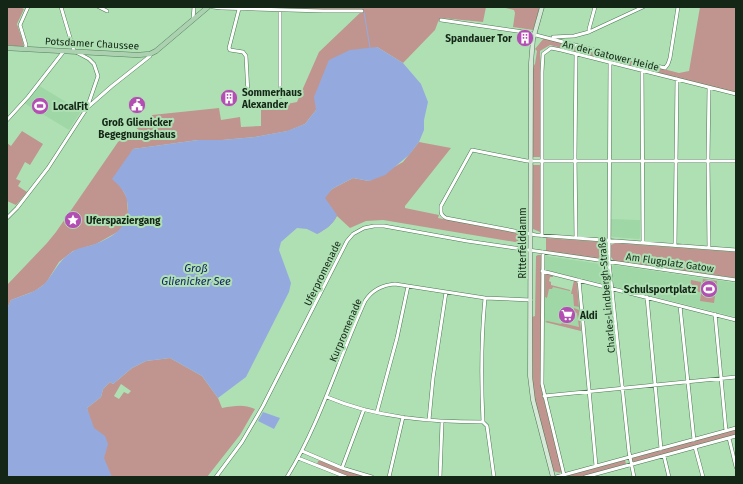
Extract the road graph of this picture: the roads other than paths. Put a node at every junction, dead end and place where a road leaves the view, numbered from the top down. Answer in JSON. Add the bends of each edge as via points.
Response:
{"nodes":[{"id":1,"x":28,"y":7,"type":"edge"},
{"id":2,"x":61,"y":7,"type":"edge"},
{"id":3,"x":99,"y":7,"type":"edge"},
{"id":4,"x":194,"y":7,"type":"edge"},
{"id":5,"x":208,"y":7,"type":"edge"},
{"id":6,"x":213,"y":7,"type":"edge"},
{"id":7,"x":542,"y":7,"type":"edge"},
{"id":8,"x":595,"y":7,"type":"edge"},
{"id":9,"x":643,"y":7,"type":"edge"},
{"id":10,"x":678,"y":7,"type":"edge"},
{"id":11,"x":221,"y":8,"type":"edge"},
{"id":12,"x":239,"y":9,"type":"junction"},
{"id":13,"x":280,"y":10,"type":"junction"},
{"id":14,"x":107,"y":11,"type":"dead end"},
{"id":15,"x":362,"y":11,"type":"dead end"},
{"id":16,"x":441,"y":20,"type":"dead end"},
{"id":17,"x":192,"y":21,"type":"junction"},
{"id":18,"x":589,"y":32,"type":"junction"},
{"id":19,"x":534,"y":34,"type":"junction"},
{"id":20,"x":550,"y":37,"type":"junction"},
{"id":21,"x":7,"y":48,"type":"edge"},
{"id":22,"x":25,"y":49,"type":"junction"},
{"id":23,"x":64,"y":51,"type":"junction"},
{"id":24,"x":74,"y":51,"type":"junction"},
{"id":25,"x":150,"y":54,"type":"junction"},
{"id":26,"x":576,"y":54,"type":"junction"},
{"id":27,"x":610,"y":63,"type":"junction"},
{"id":28,"x":642,"y":71,"type":"junction"},
{"id":29,"x":677,"y":79,"type":"junction"},
{"id":30,"x":709,"y":88,"type":"junction"},
{"id":31,"x":248,"y":94,"type":"dead end"},
{"id":32,"x":736,"y":94,"type":"edge"},
{"id":33,"x":280,"y":96,"type":"dead end"},
{"id":34,"x":87,"y":108,"type":"junction"},
{"id":35,"x":7,"y":120,"type":"edge"},
{"id":36,"x":642,"y":160,"type":"junction"},
{"id":37,"x":708,"y":160,"type":"junction"},
{"id":38,"x":530,"y":161,"type":"junction"},
{"id":39,"x":542,"y":161,"type":"junction"},
{"id":40,"x":576,"y":161,"type":"junction"},
{"id":41,"x":609,"y":161,"type":"junction"},
{"id":42,"x":675,"y":161,"type":"junction"},
{"id":43,"x":736,"y":161,"type":"edge"},
{"id":44,"x":7,"y":218,"type":"edge"},
{"id":45,"x":531,"y":234,"type":"junction"},
{"id":46,"x":542,"y":236,"type":"junction"},
{"id":47,"x":576,"y":238,"type":"junction"},
{"id":48,"x":609,"y":240,"type":"junction"},
{"id":49,"x":643,"y":243,"type":"junction"},
{"id":50,"x":675,"y":245,"type":"junction"},
{"id":51,"x":709,"y":248,"type":"junction"},
{"id":52,"x":531,"y":250,"type":"junction"},
{"id":53,"x":736,"y":250,"type":"edge"},
{"id":54,"x":543,"y":252,"type":"junction"},
{"id":55,"x":609,"y":262,"type":"junction"},
{"id":56,"x":542,"y":271,"type":"junction"},
{"id":57,"x":579,"y":280,"type":"junction"},
{"id":58,"x":736,"y":280,"type":"edge"},
{"id":59,"x":408,"y":286,"type":"junction"},
{"id":60,"x":612,"y":288,"type":"junction"},
{"id":61,"x":446,"y":292,"type":"junction"},
{"id":62,"x":647,"y":297,"type":"junction"},
{"id":63,"x":485,"y":298,"type":"junction"},
{"id":64,"x":530,"y":300,"type":"junction"},
{"id":65,"x":680,"y":306,"type":"junction"},
{"id":66,"x":715,"y":314,"type":"junction"},
{"id":67,"x":736,"y":320,"type":"edge"},
{"id":68,"x":736,"y":377,"type":"edge"},
{"id":69,"x":721,"y":379,"type":"junction"},
{"id":70,"x":688,"y":382,"type":"junction"},
{"id":71,"x":656,"y":385,"type":"junction"},
{"id":72,"x":622,"y":389,"type":"junction"},
{"id":73,"x":589,"y":391,"type":"junction"},
{"id":74,"x":544,"y":396,"type":"junction"},
{"id":75,"x":327,"y":397,"type":"junction"},
{"id":76,"x":364,"y":409,"type":"junction"},
{"id":77,"x":377,"y":412,"type":"junction"},
{"id":78,"x":403,"y":417,"type":"junction"},
{"id":79,"x":429,"y":420,"type":"junction"},
{"id":80,"x":442,"y":422,"type":"junction"},
{"id":81,"x":483,"y":422,"type":"junction"},
{"id":82,"x":736,"y":428,"type":"edge"},
{"id":83,"x":726,"y":431,"type":"junction"},
{"id":84,"x":736,"y":436,"type":"edge"},
{"id":85,"x":729,"y":438,"type":"junction"},
{"id":86,"x":694,"y":440,"type":"junction"},
{"id":87,"x":695,"y":447,"type":"junction"},
{"id":88,"x":661,"y":448,"type":"junction"},
{"id":89,"x":302,"y":451,"type":"junction"},
{"id":90,"x":664,"y":456,"type":"junction"},
{"id":91,"x":630,"y":457,"type":"junction"},
{"id":92,"x":298,"y":458,"type":"junction"},
{"id":93,"x":631,"y":465,"type":"junction"},
{"id":94,"x":596,"y":466,"type":"junction"},
{"id":95,"x":736,"y":466,"type":"edge"},
{"id":96,"x":342,"y":468,"type":"junction"},
{"id":97,"x":564,"y":475,"type":"junction"},
{"id":98,"x":600,"y":475,"type":"edge"},
{"id":99,"x":338,"y":476,"type":"edge"},
{"id":100,"x":216,"y":477,"type":"edge"},
{"id":101,"x":287,"y":477,"type":"edge"},
{"id":102,"x":346,"y":477,"type":"edge"},
{"id":103,"x":372,"y":477,"type":"edge"},
{"id":104,"x":389,"y":477,"type":"edge"},
{"id":105,"x":440,"y":477,"type":"edge"},
{"id":106,"x":494,"y":477,"type":"edge"},
{"id":107,"x":553,"y":477,"type":"edge"},
{"id":108,"x":556,"y":477,"type":"edge"},
{"id":109,"x":585,"y":477,"type":"edge"},
{"id":110,"x":634,"y":477,"type":"edge"},
{"id":111,"x":669,"y":477,"type":"edge"},
{"id":112,"x":703,"y":477,"type":"edge"}],
"edges":[{"from":1,"to":22,"type":"street","via":[[20,25]]},
{"from":2,"to":24,"type":"street"},
{"from":3,"to":14,"type":"street"},
{"from":4,"to":17,"type":"street"},
{"from":5,"to":17,"type":"main road","name":"Potsdamer Chaussee"},
{"from":6,"to":11,"type":"street"},
{"from":7,"to":19,"type":"main road","name":"Ritterfelddamm"},
{"from":8,"to":18,"type":"street"},
{"from":9,"to":18,"type":"street"},
{"from":10,"to":20,"type":"street","via":[[670,58],[665,68]]},
{"from":11,"to":12,"type":"street"},
{"from":12,"to":13,"type":"street"},
{"from":12,"to":31,"type":"street","via":[[229,48],[232,51],[243,52],[246,56]]},
{"from":13,"to":15,"type":"street"},
{"from":13,"to":33,"type":"street"},
{"from":16,"to":19,"type":"street"},
{"from":17,"to":25,"type":"main road","name":"Potsdamer Chaussee"},
{"from":18,"to":20,"type":"street","via":[[574,36]]},
{"from":19,"to":20,"type":"street"},
{"from":19,"to":38,"type":"main road","name":"Ritterfelddamm","via":[[530,63]]},
{"from":21,"to":22,"type":"main road","name":"Potsdamer Chaussee"},
{"from":22,"to":23,"type":"main road","name":"Potsdamer Chaussee"},
{"from":23,"to":24,"type":"main road","name":"Potsdamer Chaussee"},
{"from":23,"to":35,"type":"street"},
{"from":24,"to":25,"type":"main road","name":"Potsdamer Chaussee"},
{"from":24,"to":34,"type":"street","via":[[94,64],[98,76]]},
{"from":25,"to":34,"type":"street"},
{"from":26,"to":27,"type":"street","name":"An der Gatower Heide"},
{"from":26,"to":39,"type":"street","name":"An der Gatower Heide","via":[[551,48],[543,54]]},
{"from":26,"to":40,"type":"street"},
{"from":27,"to":28,"type":"street","name":"An der Gatower Heide"},
{"from":27,"to":41,"type":"street","name":"Charles-Lindbergh-Straße"},
{"from":28,"to":29,"type":"street","name":"An der Gatower Heide"},
{"from":28,"to":36,"type":"street"},
{"from":29,"to":30,"type":"street","name":"An der Gatower Heide"},
{"from":29,"to":42,"type":"street"},
{"from":30,"to":32,"type":"street","name":"An der Gatower Heide"},
{"from":30,"to":37,"type":"street"},
{"from":34,"to":44,"type":"street","via":[[48,168]]},
{"from":36,"to":41,"type":"street"},
{"from":36,"to":42,"type":"street"},
{"from":36,"to":49,"type":"street"},
{"from":37,"to":42,"type":"street"},
{"from":37,"to":43,"type":"street"},
{"from":37,"to":51,"type":"street"},
{"from":38,"to":39,"type":"street"},
{"from":38,"to":45,"type":"main road","name":"Ritterfelddamm"},
{"from":38,"to":45,"type":"street","via":[[472,150],[442,206],[441,213],[442,216]]},
{"from":39,"to":40,"type":"street"},
{"from":39,"to":46,"type":"street","name":"An der Gatower Heide"},
{"from":40,"to":41,"type":"street"},
{"from":40,"to":47,"type":"street"},
{"from":41,"to":48,"type":"street","name":"Charles-Lindbergh-Straße"},
{"from":42,"to":50,"type":"street"},
{"from":45,"to":46,"type":"street"},
{"from":45,"to":52,"type":"main road","name":"Ritterfelddamm"},
{"from":46,"to":47,"type":"street"},
{"from":47,"to":48,"type":"street"},
{"from":48,"to":49,"type":"street"},
{"from":48,"to":55,"type":"street","name":"Charles-Lindbergh-Straße"},
{"from":49,"to":50,"type":"street"},
{"from":50,"to":51,"type":"street"},
{"from":51,"to":53,"type":"street"},
{"from":52,"to":54,"type":"street","name":"Am Flugplatz Gatow"},
{"from":52,"to":64,"type":"main road","name":"Ritterfelddamm"},
{"from":52,"to":100,"type":"street","name":"Uferpromenade","via":[[379,226],[364,228],[353,234],[340,254],[264,406]]},
{"from":54,"to":55,"type":"street","name":"Am Flugplatz Gatow"},
{"from":54,"to":56,"type":"street","name":"Ritterfelddamm"},
{"from":55,"to":58,"type":"street","name":"Am Flugplatz Gatow"},
{"from":55,"to":60,"type":"street","name":"Charles-Lindbergh-Straße"},
{"from":56,"to":57,"type":"street"},
{"from":56,"to":74,"type":"street","name":"Ritterfelddamm"},
{"from":57,"to":60,"type":"street"},
{"from":57,"to":73,"type":"street"},
{"from":59,"to":61,"type":"street","name":"Kurpromenade"},
{"from":59,"to":75,"type":"street","name":"Kurpromenade","via":[[386,285],[368,297]]},
{"from":59,"to":77,"type":"street"},
{"from":60,"to":62,"type":"street"},
{"from":60,"to":72,"type":"street","name":"Charles-Lindbergh-Straße"},
{"from":61,"to":63,"type":"street","name":"Kurpromenade"},
{"from":61,"to":79,"type":"street"},
{"from":62,"to":65,"type":"street"},
{"from":62,"to":71,"type":"street"},
{"from":63,"to":64,"type":"street","name":"Kurpromenade"},
{"from":63,"to":81,"type":"street","via":[[481,346]]},
{"from":64,"to":107,"type":"main road","name":"Ritterfelddamm","via":[[531,392]]},
{"from":65,"to":66,"type":"street"},
{"from":65,"to":70,"type":"street"},
{"from":66,"to":67,"type":"street"},
{"from":66,"to":69,"type":"street"},
{"from":68,"to":69,"type":"street"},
{"from":69,"to":70,"type":"street"},
{"from":69,"to":83,"type":"street"},
{"from":70,"to":71,"type":"street"},
{"from":70,"to":86,"type":"street"},
{"from":71,"to":72,"type":"street"},
{"from":71,"to":88,"type":"street"},
{"from":72,"to":73,"type":"street"},
{"from":72,"to":91,"type":"street","name":"Charles-Lindbergh-Straße"},
{"from":73,"to":74,"type":"street"},
{"from":73,"to":94,"type":"street"},
{"from":74,"to":97,"type":"street","name":"Ritterfelddamm"},
{"from":75,"to":76,"type":"street"},
{"from":75,"to":89,"type":"street","name":"Kurpromenade"},
{"from":76,"to":77,"type":"street"},
{"from":76,"to":96,"type":"street"},
{"from":77,"to":78,"type":"street"},
{"from":78,"to":79,"type":"street"},
{"from":78,"to":104,"type":"street"},
{"from":79,"to":80,"type":"street"},
{"from":80,"to":81,"type":"street"},
{"from":80,"to":105,"type":"street"},
{"from":81,"to":106,"type":"street","via":[[487,426]]},
{"from":82,"to":83,"type":"street"},
{"from":83,"to":86,"type":"street"},
{"from":84,"to":85,"type":"street"},
{"from":85,"to":87,"type":"street"},
{"from":85,"to":95,"type":"street"},
{"from":86,"to":88,"type":"street"},
{"from":87,"to":90,"type":"street"},
{"from":87,"to":112,"type":"street"},
{"from":88,"to":91,"type":"street"},
{"from":89,"to":92,"type":"street","name":"Kurpromenade"},
{"from":89,"to":96,"type":"street"},
{"from":90,"to":93,"type":"street"},
{"from":90,"to":111,"type":"street"},
{"from":91,"to":93,"type":"street","name":"Charles-Lindbergh-Straße"},
{"from":91,"to":94,"type":"street"},
{"from":92,"to":99,"type":"street"},
{"from":92,"to":101,"type":"street","name":"Kurpromenade"},
{"from":93,"to":98,"type":"street"},
{"from":93,"to":110,"type":"street","name":"Charles-Lindbergh-Straße"},
{"from":94,"to":97,"type":"street"},
{"from":96,"to":103,"type":"street"},
{"from":97,"to":108,"type":"street"},
{"from":98,"to":109,"type":"street"},
{"from":99,"to":102,"type":"street"}]}
